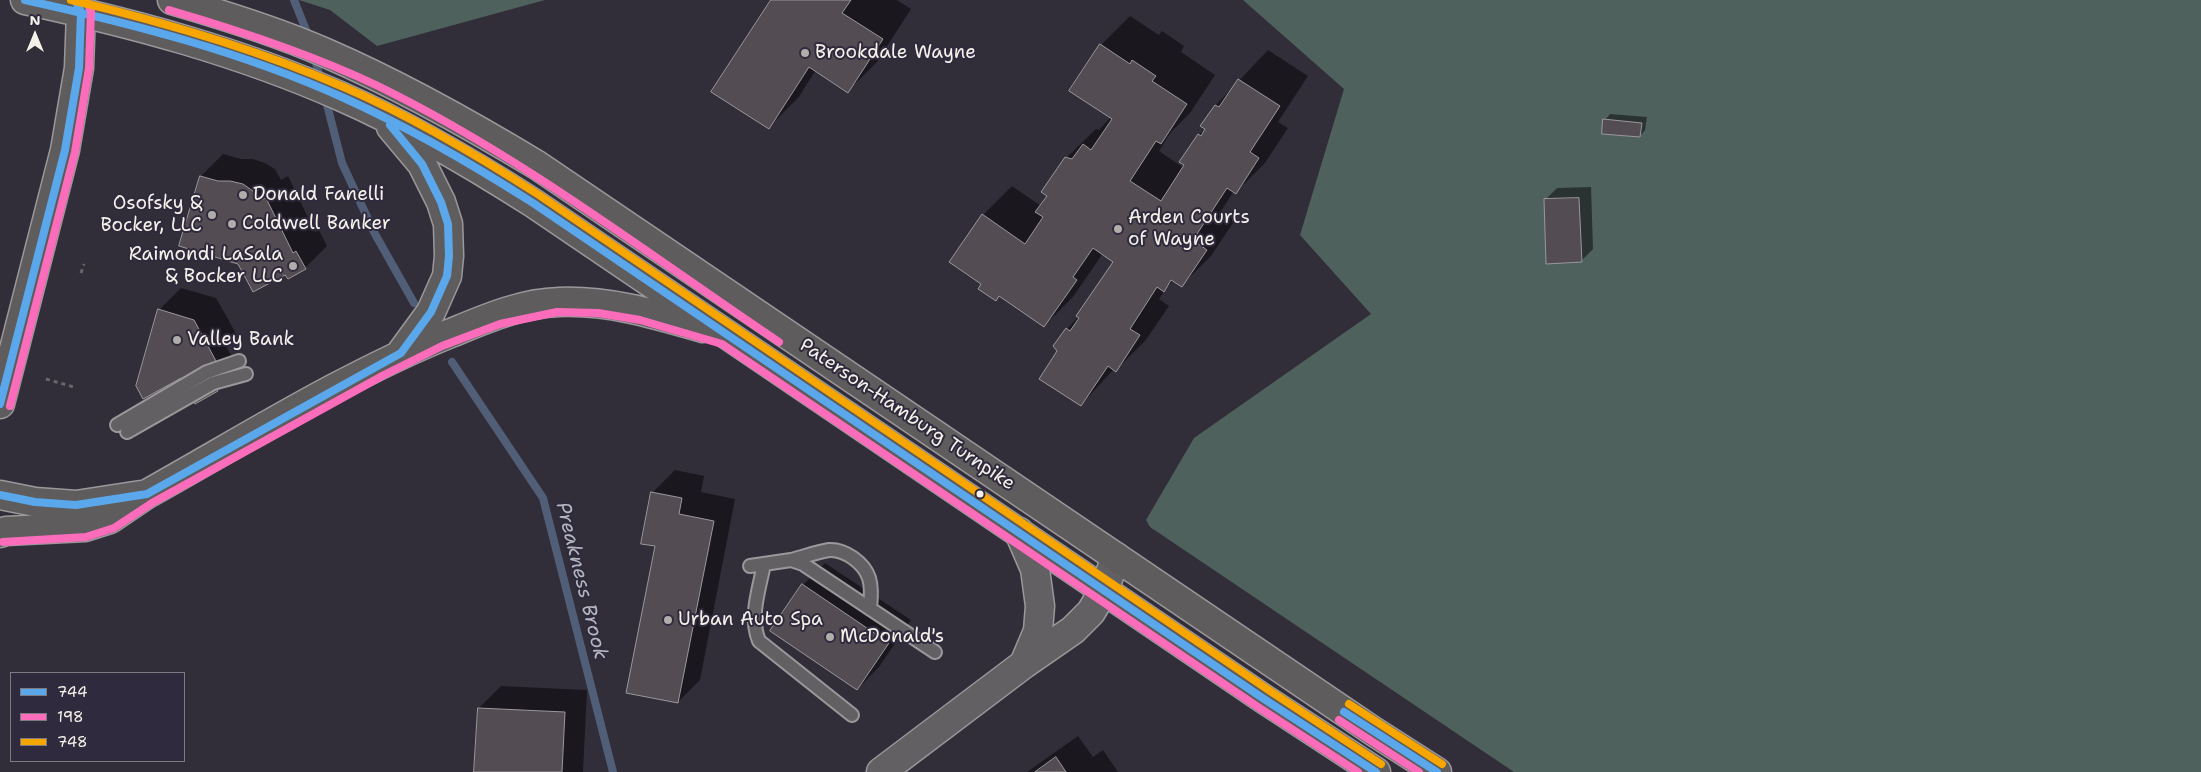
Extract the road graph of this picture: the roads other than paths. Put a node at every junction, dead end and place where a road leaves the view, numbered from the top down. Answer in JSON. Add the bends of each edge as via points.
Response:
{"nodes":[{"id":1,"x":24,"y":0,"type":"edge"},
{"id":2,"x":172,"y":0,"type":"edge"},
{"id":3,"x":81,"y":12,"type":"junction"},
{"id":4,"x":384,"y":118,"type":"junction"},
{"id":5,"x":726,"y":334,"type":"junction"},
{"id":6,"x":401,"y":354,"type":"junction"},
{"id":7,"x":239,"y":361,"type":"dead end"},
{"id":8,"x":246,"y":374,"type":"dead end"},
{"id":9,"x":0,"y":404,"type":"edge"},
{"id":10,"x":147,"y":494,"type":"junction"},
{"id":11,"x":0,"y":495,"type":"edge"},
{"id":12,"x":1019,"y":532,"type":"junction"},
{"id":13,"x":0,"y":533,"type":"edge"},
{"id":14,"x":1116,"y":557,"type":"junction"},
{"id":15,"x":791,"y":560,"type":"junction"},
{"id":16,"x":764,"y":564,"type":"junction"},
{"id":17,"x":750,"y":566,"type":"dead end"},
{"id":18,"x":1104,"y":590,"type":"junction"},
{"id":19,"x":870,"y":609,"type":"junction"},
{"id":20,"x":935,"y":652,"type":"dead end"},
{"id":21,"x":1024,"y":664,"type":"junction"},
{"id":22,"x":852,"y":715,"type":"dead end"},
{"id":23,"x":882,"y":772,"type":"edge"},
{"id":24,"x":1376,"y":772,"type":"edge"},
{"id":25,"x":1436,"y":772,"type":"edge"}],
"edges":[{"from":1,"to":3,"type":"main road"},
{"from":2,"to":14,"type":"main road","name":"Paterson-Hamburg Turnpike","via":[[325,52],[452,115],[538,165]]},
{"from":3,"to":4,"type":"main road","via":[[216,49],[343,97]]},
{"from":3,"to":9,"type":"main road","via":[[79,68],[65,150]]},
{"from":4,"to":5,"type":"main road","via":[[476,167]]},
{"from":4,"to":6,"type":"main road","via":[[422,164],[448,224],[447,276],[431,312]]},
{"from":5,"to":6,"type":"main road","via":[[653,313],[603,303],[558,302],[526,306],[485,319]]},
{"from":5,"to":12,"type":"main road"},
{"from":6,"to":10,"type":"main road"},
{"from":7,"to":8,"type":"lane","via":[[207,372],[122,429],[213,384]]},
{"from":10,"to":11,"type":"main road","via":[[76,505],[34,502]]},
{"from":10,"to":13,"type":"main road","via":[[110,519],[85,527]]},
{"from":12,"to":18,"type":"main road"},
{"from":12,"to":21,"type":"street","via":[[1035,569],[1040,606],[1038,631]]},
{"from":14,"to":18,"type":"street"},
{"from":14,"to":25,"type":"main road","name":"Paterson-Hamburg Turnpike"},
{"from":15,"to":16,"type":"lane"},
{"from":15,"to":19,"type":"lane","via":[[803,564]]},
{"from":15,"to":19,"type":"lane","via":[[831,550],[849,556],[863,567],[869,578]]},
{"from":16,"to":17,"type":"lane"},
{"from":16,"to":22,"type":"lane","via":[[754,616],[759,641]]},
{"from":18,"to":21,"type":"street","via":[[1074,630]]},
{"from":18,"to":24,"type":"main road"},
{"from":19,"to":20,"type":"lane"},
{"from":21,"to":23,"type":"street"}]}
